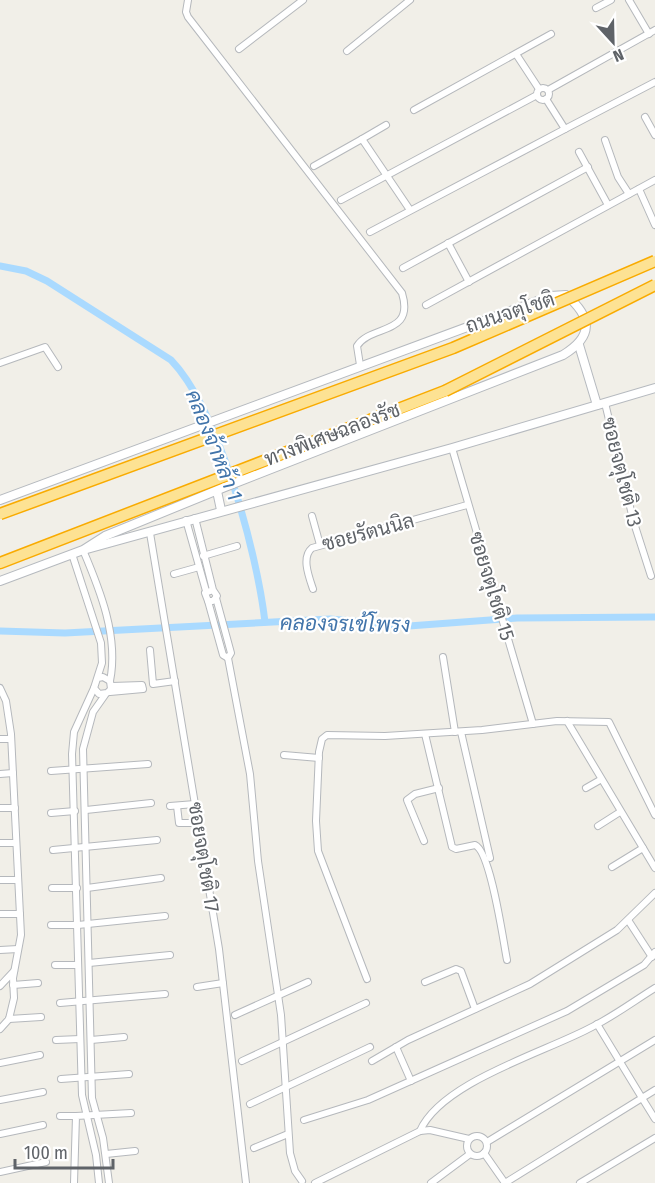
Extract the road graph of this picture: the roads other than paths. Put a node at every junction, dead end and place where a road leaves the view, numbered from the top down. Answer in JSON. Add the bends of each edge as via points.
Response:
{"nodes":[{"id":1,"x":188,"y":0,"type":"edge"},
{"id":2,"x":303,"y":0,"type":"edge"},
{"id":3,"x":410,"y":0,"type":"edge"},
{"id":4,"x":611,"y":0,"type":"edge"},
{"id":5,"x":629,"y":0,"type":"edge"},
{"id":6,"x":596,"y":8,"type":"dead end"},
{"id":7,"x":652,"y":32,"type":"edge"},
{"id":8,"x":551,"y":34,"type":"dead end"},
{"id":9,"x":239,"y":50,"type":"dead end"},
{"id":10,"x":347,"y":51,"type":"dead end"},
{"id":11,"x":516,"y":54,"type":"junction"},
{"id":12,"x":655,"y":82,"type":"edge"},
{"id":13,"x":548,"y":90,"type":"junction"},
{"id":14,"x":538,"y":92,"type":"junction"},
{"id":15,"x":546,"y":99,"type":"junction"},
{"id":16,"x":414,"y":110,"type":"dead end"},
{"id":17,"x":645,"y":117,"type":"dead end"},
{"id":18,"x":386,"y":125,"type":"dead end"},
{"id":19,"x":565,"y":129,"type":"junction"},
{"id":20,"x":654,"y":133,"type":"edge"},
{"id":21,"x":362,"y":139,"type":"junction"},
{"id":22,"x":605,"y":140,"type":"dead end"},
{"id":23,"x":579,"y":152,"type":"dead end"},
{"id":24,"x":314,"y":166,"type":"dead end"},
{"id":25,"x":588,"y":167,"type":"junction"},
{"id":26,"x":387,"y":175,"type":"junction"},
{"id":27,"x":655,"y":180,"type":"edge"},
{"id":28,"x":639,"y":189,"type":"junction"},
{"id":29,"x":629,"y":194,"type":"junction"},
{"id":30,"x":341,"y":200,"type":"dead end"},
{"id":31,"x":608,"y":205,"type":"junction"},
{"id":32,"x":410,"y":210,"type":"junction"},
{"id":33,"x":655,"y":225,"type":"edge"},
{"id":34,"x":370,"y":232,"type":"dead end"},
{"id":35,"x":448,"y":243,"type":"junction"},
{"id":36,"x":655,"y":261,"type":"edge"},
{"id":37,"x":404,"y":268,"type":"dead end"},
{"id":38,"x":469,"y":282,"type":"junction"},
{"id":39,"x":655,"y":285,"type":"edge"},
{"id":40,"x":426,"y":305,"type":"dead end"},
{"id":41,"x":579,"y":345,"type":"junction"},
{"id":42,"x":0,"y":363,"type":"edge"},
{"id":43,"x":360,"y":365,"type":"junction"},
{"id":44,"x":58,"y":367,"type":"dead end"},
{"id":45,"x":655,"y":388,"type":"edge"},
{"id":46,"x":601,"y":404,"type":"junction"},
{"id":47,"x":452,"y":448,"type":"junction"},
{"id":48,"x":244,"y":474,"type":"junction"},
{"id":49,"x":221,"y":489,"type":"junction"},
{"id":50,"x":0,"y":500,"type":"edge"},
{"id":51,"x":467,"y":505,"type":"junction"},
{"id":52,"x":225,"y":509,"type":"junction"},
{"id":53,"x":0,"y":514,"type":"edge"},
{"id":54,"x":312,"y":516,"type":"dead end"},
{"id":55,"x":190,"y":518,"type":"junction"},
{"id":56,"x":150,"y":533,"type":"junction"},
{"id":57,"x":320,"y":545,"type":"junction"},
{"id":58,"x":237,"y":546,"type":"dead end"},
{"id":59,"x":85,"y":549,"type":"junction"},
{"id":60,"x":72,"y":554,"type":"junction"},
{"id":61,"x":204,"y":556,"type":"junction"},
{"id":62,"x":196,"y":558,"type":"junction"},
{"id":63,"x":0,"y":563,"type":"edge"},
{"id":64,"x":199,"y":567,"type":"junction"},
{"id":65,"x":174,"y":574,"type":"dead end"},
{"id":66,"x":651,"y":576,"type":"dead end"},
{"id":67,"x":0,"y":581,"type":"edge"},
{"id":68,"x":313,"y":589,"type":"dead end"},
{"id":69,"x":209,"y":590,"type":"junction"},
{"id":70,"x":216,"y":598,"type":"junction"},
{"id":71,"x":209,"y":605,"type":"junction"},
{"id":72,"x":150,"y":651,"type":"dead end"},
{"id":73,"x":443,"y":657,"type":"dead end"},
{"id":74,"x":228,"y":658,"type":"junction"},
{"id":75,"x":98,"y":678,"type":"junction"},
{"id":76,"x":175,"y":681,"type":"junction"},
{"id":77,"x":0,"y":688,"type":"edge"},
{"id":78,"x":94,"y":688,"type":"junction"},
{"id":79,"x":109,"y":688,"type":"junction"},
{"id":80,"x":3,"y":704,"type":"edge"},
{"id":81,"x":567,"y":721,"type":"junction"},
{"id":82,"x":533,"y":724,"type":"junction"},
{"id":83,"x":458,"y":732,"type":"junction"},
{"id":84,"x":425,"y":734,"type":"junction"},
{"id":85,"x":0,"y":739,"type":"edge"},
{"id":86,"x":11,"y":740,"type":"junction"},
{"id":87,"x":284,"y":755,"type":"dead end"},
{"id":88,"x":319,"y":758,"type":"junction"},
{"id":89,"x":147,"y":764,"type":"dead end"},
{"id":90,"x":73,"y":769,"type":"junction"},
{"id":91,"x":84,"y":770,"type":"junction"},
{"id":92,"x":51,"y":771,"type":"dead end"},
{"id":93,"x":13,"y":773,"type":"junction"},
{"id":94,"x":0,"y":774,"type":"edge"},
{"id":95,"x":600,"y":780,"type":"junction"},
{"id":96,"x":439,"y":788,"type":"junction"},
{"id":97,"x":586,"y":788,"type":"dead end"},
{"id":98,"x":151,"y":803,"type":"dead end"},
{"id":99,"x":195,"y":804,"type":"junction"},
{"id":100,"x":0,"y":808,"type":"edge"},
{"id":101,"x":15,"y":808,"type":"junction"},
{"id":102,"x":86,"y":810,"type":"junction"},
{"id":103,"x":75,"y":811,"type":"junction"},
{"id":104,"x":620,"y":812,"type":"junction"},
{"id":105,"x":51,"y":813,"type":"dead end"},
{"id":106,"x":655,"y":815,"type":"edge"},
{"id":107,"x":197,"y":823,"type":"junction"},
{"id":108,"x":598,"y":826,"type":"dead end"},
{"id":109,"x":157,"y":840,"type":"dead end"},
{"id":110,"x":424,"y":841,"type":"dead end"},
{"id":111,"x":0,"y":843,"type":"edge"},
{"id":112,"x":16,"y":843,"type":"junction"},
{"id":113,"x":86,"y":847,"type":"junction"},
{"id":114,"x":77,"y":848,"type":"junction"},
{"id":115,"x":643,"y":848,"type":"junction"},
{"id":116,"x":53,"y":850,"type":"dead end"},
{"id":117,"x":490,"y":858,"type":"dead end"},
{"id":118,"x":612,"y":867,"type":"dead end"},
{"id":119,"x":655,"y":868,"type":"edge"},
{"id":120,"x":161,"y":878,"type":"dead end"},
{"id":121,"x":0,"y":880,"type":"edge"},
{"id":122,"x":18,"y":880,"type":"junction"},
{"id":123,"x":52,"y":888,"type":"dead end"},
{"id":124,"x":77,"y":888,"type":"junction"},
{"id":125,"x":87,"y":888,"type":"junction"},
{"id":126,"x":655,"y":892,"type":"edge"},
{"id":127,"x":0,"y":914,"type":"edge"},
{"id":128,"x":20,"y":914,"type":"junction"},
{"id":129,"x":165,"y":916,"type":"dead end"},
{"id":130,"x":628,"y":920,"type":"junction"},
{"id":131,"x":89,"y":924,"type":"junction"},
{"id":132,"x":51,"y":925,"type":"dead end"},
{"id":133,"x":78,"y":925,"type":"junction"},
{"id":134,"x":0,"y":950,"type":"edge"},
{"id":135,"x":18,"y":950,"type":"junction"},
{"id":136,"x":170,"y":955,"type":"dead end"},
{"id":137,"x":653,"y":955,"type":"edge"},
{"id":138,"x":507,"y":960,"type":"dead end"},
{"id":139,"x":90,"y":963,"type":"junction"},
{"id":140,"x":78,"y":964,"type":"junction"},
{"id":141,"x":55,"y":965,"type":"dead end"},
{"id":142,"x":14,"y":970,"type":"junction"},
{"id":143,"x":367,"y":980,"type":"dead end"},
{"id":144,"x":308,"y":982,"type":"dead end"},
{"id":145,"x":425,"y":982,"type":"dead end"},
{"id":146,"x":38,"y":983,"type":"dead end"},
{"id":147,"x":223,"y":983,"type":"junction"},
{"id":148,"x":13,"y":985,"type":"junction"},
{"id":149,"x":0,"y":986,"type":"edge"},
{"id":150,"x":197,"y":987,"type":"dead end"},
{"id":151,"x":655,"y":988,"type":"edge"},
{"id":152,"x":165,"y":993,"type":"dead end"},
{"id":153,"x":279,"y":996,"type":"junction"},
{"id":154,"x":90,"y":1001,"type":"junction"},
{"id":155,"x":79,"y":1002,"type":"junction"},
{"id":156,"x":60,"y":1003,"type":"dead end"},
{"id":157,"x":366,"y":1003,"type":"dead end"},
{"id":158,"x":475,"y":1009,"type":"junction"},
{"id":159,"x":235,"y":1015,"type":"dead end"},
{"id":160,"x":41,"y":1017,"type":"dead end"},
{"id":161,"x":9,"y":1018,"type":"junction"},
{"id":162,"x":597,"y":1024,"type":"junction"},
{"id":163,"x":0,"y":1029,"type":"edge"},
{"id":164,"x":124,"y":1037,"type":"dead end"},
{"id":165,"x":80,"y":1039,"type":"junction"},
{"id":166,"x":56,"y":1040,"type":"dead end"},
{"id":167,"x":91,"y":1040,"type":"junction"},
{"id":168,"x":655,"y":1040,"type":"edge"},
{"id":169,"x":284,"y":1042,"type":"junction"},
{"id":170,"x":370,"y":1047,"type":"dead end"},
{"id":171,"x":396,"y":1047,"type":"junction"},
{"id":172,"x":40,"y":1054,"type":"dead end"},
{"id":173,"x":242,"y":1061,"type":"dead end"},
{"id":174,"x":372,"y":1061,"type":"dead end"},
{"id":175,"x":620,"y":1062,"type":"junction"},
{"id":176,"x":0,"y":1063,"type":"edge"},
{"id":177,"x":129,"y":1074,"type":"dead end"},
{"id":178,"x":82,"y":1078,"type":"junction"},
{"id":179,"x":92,"y":1078,"type":"junction"},
{"id":180,"x":61,"y":1079,"type":"dead end"},
{"id":181,"x":411,"y":1082,"type":"junction"},
{"id":182,"x":287,"y":1086,"type":"junction"},
{"id":183,"x":655,"y":1090,"type":"edge"},
{"id":184,"x":43,"y":1092,"type":"dead end"},
{"id":185,"x":642,"y":1098,"type":"junction"},
{"id":186,"x":0,"y":1100,"type":"edge"},
{"id":187,"x":250,"y":1104,"type":"dead end"},
{"id":188,"x":131,"y":1113,"type":"dead end"},
{"id":189,"x":97,"y":1115,"type":"junction"},
{"id":190,"x":60,"y":1116,"type":"dead end"},
{"id":191,"x":76,"y":1116,"type":"junction"},
{"id":192,"x":86,"y":1116,"type":"junction"},
{"id":193,"x":655,"y":1119,"type":"edge"},
{"id":194,"x":304,"y":1120,"type":"dead end"},
{"id":195,"x":43,"y":1125,"type":"dead end"},
{"id":196,"x":420,"y":1131,"type":"junction"},
{"id":197,"x":0,"y":1134,"type":"edge"},
{"id":198,"x":288,"y":1134,"type":"junction"},
{"id":199,"x":655,"y":1138,"type":"edge"},
{"id":200,"x":469,"y":1139,"type":"junction"},
{"id":201,"x":487,"y":1142,"type":"junction"},
{"id":202,"x":254,"y":1148,"type":"dead end"},
{"id":203,"x":135,"y":1151,"type":"dead end"},
{"id":204,"x":484,"y":1153,"type":"junction"},
{"id":205,"x":106,"y":1154,"type":"junction"},
{"id":206,"x":470,"y":1154,"type":"junction"},
{"id":207,"x":46,"y":1162,"type":"dead end"},
{"id":208,"x":0,"y":1172,"type":"edge"},
{"id":209,"x":301,"y":1182,"type":"edge"},
{"id":210,"x":74,"y":1183,"type":"edge"},
{"id":211,"x":99,"y":1183,"type":"edge"},
{"id":212,"x":109,"y":1183,"type":"edge"},
{"id":213,"x":246,"y":1183,"type":"edge"},
{"id":214,"x":314,"y":1183,"type":"edge"},
{"id":215,"x":431,"y":1183,"type":"edge"},
{"id":216,"x":505,"y":1183,"type":"edge"},
{"id":217,"x":580,"y":1183,"type":"edge"}],
"edges":[{"from":1,"to":43,"type":"street","via":[[188,17],[402,293],[404,312],[396,324],[365,337],[357,346]]},
{"from":2,"to":9,"type":"street"},
{"from":3,"to":10,"type":"street"},
{"from":4,"to":6,"type":"street"},
{"from":5,"to":7,"type":"street"},
{"from":7,"to":13,"type":"street"},
{"from":8,"to":11,"type":"street"},
{"from":11,"to":14,"type":"street"},
{"from":11,"to":16,"type":"street"},
{"from":12,"to":19,"type":"street"},
{"from":13,"to":14,"type":"street"},
{"from":13,"to":15,"type":"street"},
{"from":14,"to":15,"type":"street","via":[[542,100]]},
{"from":14,"to":26,"type":"street"},
{"from":15,"to":19,"type":"street"},
{"from":17,"to":20,"type":"street"},
{"from":18,"to":21,"type":"street"},
{"from":19,"to":32,"type":"street"},
{"from":21,"to":24,"type":"street"},
{"from":21,"to":26,"type":"street"},
{"from":22,"to":29,"type":"street","via":[[618,177]]},
{"from":23,"to":25,"type":"street"},
{"from":25,"to":31,"type":"street"},
{"from":25,"to":35,"type":"street"},
{"from":26,"to":30,"type":"street"},
{"from":26,"to":32,"type":"street"},
{"from":27,"to":28,"type":"street"},
{"from":28,"to":29,"type":"street"},
{"from":28,"to":33,"type":"street"},
{"from":29,"to":31,"type":"street"},
{"from":31,"to":38,"type":"street"},
{"from":32,"to":34,"type":"street"},
{"from":35,"to":37,"type":"street"},
{"from":35,"to":38,"type":"street"},
{"from":36,"to":53,"type":"highway","name":"ทางพิเศษฉลองรัช","bridge":true,"via":[[453,348]]},
{"from":38,"to":40,"type":"street"},
{"from":39,"to":48,"type":"highway","name":"ทางพิเศษฉลองรัช","bridge":true,"via":[[465,382],[306,444]]},
{"from":41,"to":43,"type":"street","name":"ถนนจตุโชติ","via":[[586,331],[579,306],[566,295],[551,296]]},
{"from":41,"to":46,"type":"street"},
{"from":41,"to":48,"type":"street","via":[[563,355]]},
{"from":42,"to":44,"type":"street","via":[[45,347]]},
{"from":43,"to":50,"type":"street","name":"ถนนจตุโชติ"},
{"from":45,"to":46,"type":"street"},
{"from":46,"to":47,"type":"street"},
{"from":46,"to":66,"type":"street","name":"ซอยจตุโชติ 13"},
{"from":47,"to":51,"type":"street","name":"ซอยจตุโชติ 15"},
{"from":47,"to":52,"type":"street"},
{"from":48,"to":49,"type":"street"},
{"from":48,"to":63,"type":"highway","name":"ทางพิเศษฉลองรัช","via":[[212,480]]},
{"from":49,"to":52,"type":"street"},
{"from":49,"to":59,"type":"street","via":[[105,536]]},
{"from":51,"to":57,"type":"street","name":"ซอยรัตนนิล"},
{"from":51,"to":82,"type":"street","name":"ซอยจตุโชติ 15"},
{"from":52,"to":55,"type":"street"},
{"from":54,"to":57,"type":"street"},
{"from":55,"to":56,"type":"street"},
{"from":55,"to":61,"type":"street"},
{"from":55,"to":62,"type":"street"},
{"from":56,"to":59,"type":"street"},
{"from":56,"to":76,"type":"street","name":"ซอยจตุโชติ 17"},
{"from":57,"to":68,"type":"street","name":"ซอยรัตนนิล","via":[[307,552]]},
{"from":58,"to":61,"type":"street"},
{"from":59,"to":60,"type":"street"},
{"from":59,"to":79,"type":"street","via":[[111,638],[113,669]]},
{"from":60,"to":67,"type":"street"},
{"from":60,"to":75,"type":"street","via":[[100,639],[102,663]]},
{"from":61,"to":62,"type":"street"},
{"from":61,"to":69,"type":"street"},
{"from":62,"to":64,"type":"street"},
{"from":64,"to":65,"type":"street"},
{"from":64,"to":69,"type":"street"},
{"from":69,"to":70,"type":"street"},
{"from":69,"to":71,"type":"street","via":[[204,596]]},
{"from":70,"to":71,"type":"street"},
{"from":70,"to":74,"type":"street","via":[[231,653]]},
{"from":71,"to":74,"type":"street","via":[[223,655]]},
{"from":72,"to":76,"type":"street","via":[[153,684]]},
{"from":73,"to":83,"type":"street"},
{"from":74,"to":153,"type":"street","via":[[250,774],[259,872]]},
{"from":75,"to":78,"type":"street"},
{"from":75,"to":79,"type":"street","via":[[106,677]]},
{"from":76,"to":99,"type":"street","name":"ซอยจตุโชติ 17"},
{"from":77,"to":80,"type":"street"},
{"from":78,"to":79,"type":"street","via":[[99,694]]},
{"from":78,"to":90,"type":"street","via":[[74,732]]},
{"from":79,"to":91,"type":"street","via":[[86,730],[82,749]]},
{"from":80,"to":86,"type":"street"},
{"from":81,"to":82,"type":"street"},
{"from":81,"to":95,"type":"street"},
{"from":81,"to":106,"type":"street","via":[[609,722]]},
{"from":82,"to":83,"type":"street"},
{"from":83,"to":84,"type":"street"},
{"from":83,"to":117,"type":"street"},
{"from":84,"to":88,"type":"street","via":[[332,733],[322,739]]},
{"from":84,"to":96,"type":"street"},
{"from":85,"to":86,"type":"street"},
{"from":86,"to":93,"type":"street"},
{"from":87,"to":88,"type":"street"},
{"from":88,"to":143,"type":"street","via":[[318,851]]},
{"from":89,"to":91,"type":"street"},
{"from":90,"to":91,"type":"street"},
{"from":90,"to":92,"type":"street"},
{"from":90,"to":103,"type":"street"},
{"from":91,"to":102,"type":"street"},
{"from":93,"to":94,"type":"street"},
{"from":93,"to":101,"type":"street"},
{"from":95,"to":97,"type":"street"},
{"from":95,"to":104,"type":"street"},
{"from":96,"to":110,"type":"street","via":[[407,800]]},
{"from":96,"to":138,"type":"street","via":[[452,847],[475,845],[482,850]]},
{"from":98,"to":102,"type":"street"},
{"from":99,"to":107,"type":"street","name":"ซอยจตุโชติ 17"},
{"from":99,"to":107,"type":"street","via":[[173,806],[179,824]]},
{"from":100,"to":101,"type":"street"},
{"from":101,"to":112,"type":"street"},
{"from":102,"to":113,"type":"street"},
{"from":103,"to":105,"type":"street"},
{"from":103,"to":114,"type":"street"},
{"from":104,"to":108,"type":"street"},
{"from":104,"to":115,"type":"street"},
{"from":107,"to":147,"type":"street","name":"ซอยจตุโชติ 17"},
{"from":109,"to":113,"type":"street"},
{"from":111,"to":112,"type":"street"},
{"from":112,"to":122,"type":"street"},
{"from":113,"to":114,"type":"street"},
{"from":113,"to":125,"type":"street"},
{"from":114,"to":116,"type":"street"},
{"from":114,"to":124,"type":"street"},
{"from":115,"to":118,"type":"street"},
{"from":115,"to":119,"type":"street"},
{"from":120,"to":125,"type":"street"},
{"from":121,"to":122,"type":"street"},
{"from":122,"to":128,"type":"street"},
{"from":123,"to":124,"type":"street"},
{"from":124,"to":133,"type":"street"},
{"from":125,"to":131,"type":"street"},
{"from":126,"to":130,"type":"street"},
{"from":127,"to":128,"type":"street"},
{"from":128,"to":135,"type":"street"},
{"from":129,"to":131,"type":"street"},
{"from":130,"to":137,"type":"street"},
{"from":130,"to":158,"type":"street","via":[[530,984]]},
{"from":131,"to":133,"type":"street"},
{"from":131,"to":139,"type":"street"},
{"from":132,"to":133,"type":"street"},
{"from":133,"to":140,"type":"street"},
{"from":134,"to":135,"type":"street"},
{"from":135,"to":142,"type":"street"},
{"from":136,"to":139,"type":"street"},
{"from":137,"to":181,"type":"street","via":[[644,965],[567,1011]]},
{"from":139,"to":154,"type":"street"},
{"from":140,"to":141,"type":"street"},
{"from":140,"to":155,"type":"street"},
{"from":142,"to":148,"type":"street"},
{"from":142,"to":149,"type":"street"},
{"from":144,"to":153,"type":"street"},
{"from":145,"to":158,"type":"street","via":[[456,969],[461,971]]},
{"from":146,"to":148,"type":"street"},
{"from":147,"to":150,"type":"street"},
{"from":147,"to":213,"type":"street","name":"ซอยจตุโชติ 17"},
{"from":148,"to":161,"type":"street"},
{"from":151,"to":162,"type":"street"},
{"from":152,"to":154,"type":"street"},
{"from":153,"to":159,"type":"street"},
{"from":153,"to":169,"type":"street"},
{"from":154,"to":155,"type":"street"},
{"from":154,"to":167,"type":"street"},
{"from":155,"to":156,"type":"street"},
{"from":155,"to":165,"type":"street"},
{"from":157,"to":169,"type":"street"},
{"from":158,"to":171,"type":"street"},
{"from":160,"to":161,"type":"street"},
{"from":161,"to":163,"type":"street"},
{"from":162,"to":175,"type":"street"},
{"from":162,"to":196,"type":"street","via":[[444,1100],[428,1115]]},
{"from":164,"to":167,"type":"street"},
{"from":165,"to":166,"type":"street"},
{"from":165,"to":178,"type":"street"},
{"from":167,"to":179,"type":"street"},
{"from":168,"to":175,"type":"street"},
{"from":169,"to":173,"type":"street"},
{"from":169,"to":182,"type":"street"},
{"from":170,"to":182,"type":"street"},
{"from":171,"to":174,"type":"street"},
{"from":171,"to":181,"type":"street"},
{"from":172,"to":176,"type":"street"},
{"from":175,"to":185,"type":"street"},
{"from":175,"to":201,"type":"street"},
{"from":177,"to":179,"type":"street"},
{"from":178,"to":179,"type":"street"},
{"from":178,"to":180,"type":"street"},
{"from":178,"to":192,"type":"street"},
{"from":179,"to":189,"type":"street"},
{"from":181,"to":194,"type":"street"},
{"from":182,"to":187,"type":"street"},
{"from":182,"to":198,"type":"street"},
{"from":183,"to":185,"type":"street"},
{"from":184,"to":186,"type":"street"},
{"from":185,"to":193,"type":"street"},
{"from":185,"to":216,"type":"street"},
{"from":188,"to":189,"type":"street"},
{"from":189,"to":192,"type":"street"},
{"from":189,"to":205,"type":"street"},
{"from":190,"to":191,"type":"street"},
{"from":191,"to":192,"type":"street"},
{"from":191,"to":210,"type":"street"},
{"from":192,"to":211,"type":"street"},
{"from":195,"to":197,"type":"street"},
{"from":196,"to":200,"type":"street"},
{"from":196,"to":214,"type":"street"},
{"from":198,"to":202,"type":"street"},
{"from":198,"to":209,"type":"street","via":[[291,1162]]},
{"from":199,"to":217,"type":"street"},
{"from":200,"to":201,"type":"street","via":[[478,1135]]},
{"from":200,"to":206,"type":"street"},
{"from":201,"to":204,"type":"street"},
{"from":203,"to":205,"type":"street"},
{"from":204,"to":206,"type":"street"},
{"from":204,"to":216,"type":"street"},
{"from":205,"to":212,"type":"street"},
{"from":206,"to":215,"type":"street"},
{"from":207,"to":208,"type":"street"},
{"from":209,"to":214,"type":"street","via":[[307,1179]]}]}
